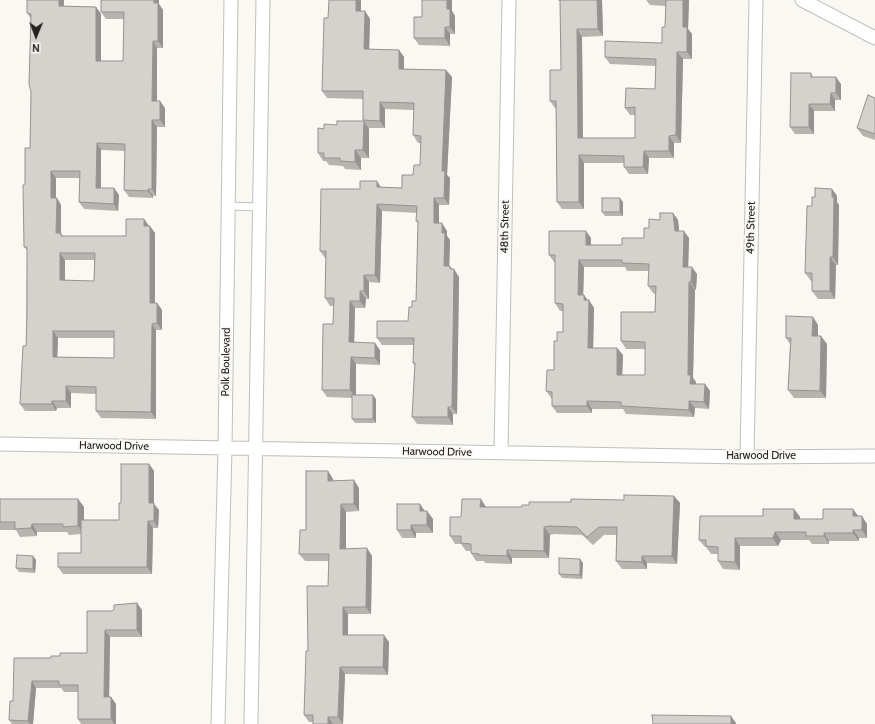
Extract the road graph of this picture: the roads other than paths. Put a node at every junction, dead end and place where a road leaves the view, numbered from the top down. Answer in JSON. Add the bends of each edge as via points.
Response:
{"nodes":[{"id":1,"x":231,"y":0,"type":"edge"},
{"id":2,"x":263,"y":0,"type":"edge"},
{"id":3,"x":509,"y":0,"type":"edge"},
{"id":4,"x":756,"y":0,"type":"edge"},
{"id":5,"x":802,"y":0,"type":"edge"},
{"id":6,"x":875,"y":38,"type":"edge"},
{"id":7,"x":228,"y":206,"type":"junction"},
{"id":8,"x":260,"y":207,"type":"junction"},
{"id":9,"x":0,"y":444,"type":"edge"},
{"id":10,"x":225,"y":448,"type":"junction"},
{"id":11,"x":257,"y":448,"type":"junction"},
{"id":12,"x":501,"y":453,"type":"junction"},
{"id":13,"x":875,"y":456,"type":"edge"},
{"id":14,"x":747,"y":457,"type":"junction"},
{"id":15,"x":218,"y":724,"type":"edge"},
{"id":16,"x":251,"y":724,"type":"edge"}],
"edges":[{"from":1,"to":7,"type":"street","name":"Polk Boulevard"},
{"from":2,"to":8,"type":"street"},
{"from":3,"to":12,"type":"street","name":"48th Street"},
{"from":4,"to":14,"type":"street","name":"49th Street"},
{"from":5,"to":6,"type":"street"},
{"from":7,"to":8,"type":"lane"},
{"from":7,"to":10,"type":"street","name":"Polk Boulevard"},
{"from":8,"to":11,"type":"street"},
{"from":9,"to":10,"type":"street","name":"Harwood Drive"},
{"from":10,"to":11,"type":"street","name":"Harwood Drive"},
{"from":10,"to":15,"type":"street","name":"Polk Boulevard"},
{"from":11,"to":12,"type":"street","name":"Harwood Drive"},
{"from":11,"to":16,"type":"street"},
{"from":12,"to":14,"type":"street","name":"Harwood Drive"},
{"from":13,"to":14,"type":"street","name":"Harwood Drive"}]}
